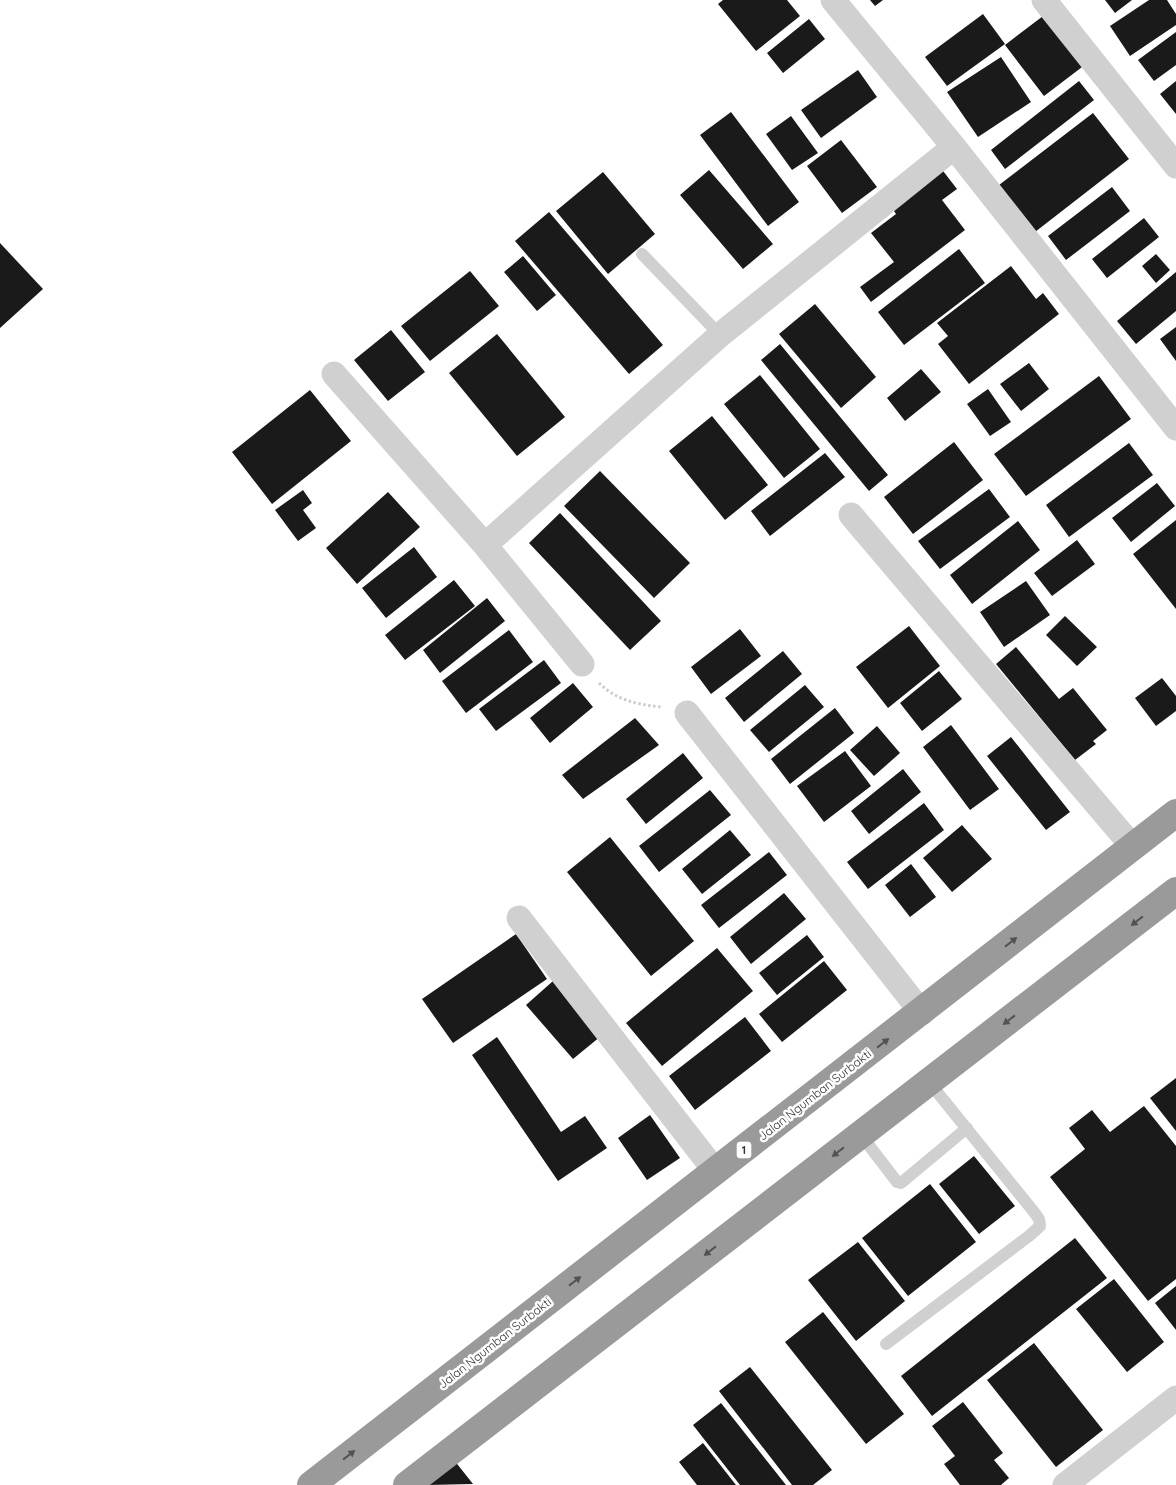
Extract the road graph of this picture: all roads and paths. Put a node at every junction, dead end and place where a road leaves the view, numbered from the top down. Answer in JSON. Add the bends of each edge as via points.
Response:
{"nodes":[{"id":1,"x":833,"y":0,"type":"edge"},
{"id":2,"x":1044,"y":0,"type":"edge"},
{"id":3,"x":954,"y":147,"type":"junction"},
{"id":4,"x":1176,"y":166,"type":"edge"},
{"id":5,"x":642,"y":254,"type":"dead end"},
{"id":6,"x":720,"y":335,"type":"junction"},
{"id":7,"x":334,"y":374,"type":"dead end"},
{"id":8,"x":1176,"y":428,"type":"edge"},
{"id":9,"x":851,"y":515,"type":"dead end"},
{"id":10,"x":485,"y":545,"type":"junction"},
{"id":11,"x":582,"y":664,"type":"joint"},
{"id":12,"x":687,"y":713,"type":"joint"},
{"id":13,"x":1176,"y":813,"type":"edge"},
{"id":14,"x":1133,"y":847,"type":"junction"},
{"id":15,"x":1176,"y":892,"type":"edge"},
{"id":16,"x":519,"y":918,"type":"dead end"},
{"id":17,"x":922,"y":1013,"type":"junction"},
{"id":18,"x":930,"y":1082,"type":"junction"},
{"id":19,"x":967,"y":1128,"type":"junction"},
{"id":20,"x":861,"y":1135,"type":"junction"},
{"id":21,"x":716,"y":1172,"type":"junction"},
{"id":22,"x":886,"y":1344,"type":"dead end"},
{"id":23,"x":1176,"y":1398,"type":"edge"},
{"id":24,"x":313,"y":1484,"type":"edge"},
{"id":25,"x":407,"y":1485,"type":"edge"},
{"id":26,"x":1065,"y":1485,"type":"edge"}],
"edges":[{"from":1,"to":3,"type":"street"},
{"from":2,"to":4,"type":"street"},
{"from":3,"to":6,"type":"street"},
{"from":3,"to":8,"type":"street"},
{"from":5,"to":6,"type":"lane"},
{"from":6,"to":10,"type":"street"},
{"from":7,"to":10,"type":"street"},
{"from":9,"to":14,"type":"street"},
{"from":10,"to":11,"type":"street"},
{"from":11,"to":12,"type":"path","via":[[610,693],[622,699]]},
{"from":12,"to":17,"type":"street"},
{"from":13,"to":14,"type":"highway","name":"Jalan Ngumban Surbakti","number":"1"},
{"from":17,"to":14,"type":"highway","name":"Jalan Ngumban Surbakti","number":"1","one_way":true},
{"from":15,"to":18,"type":"highway","one_way":true},
{"from":16,"to":21,"type":"street"},
{"from":21,"to":17,"type":"highway","name":"Jalan Ngumban Surbakti","number":"1","one_way":true},
{"from":18,"to":19,"type":"lane"},
{"from":18,"to":20,"type":"highway"},
{"from":19,"to":20,"type":"lane","via":[[901,1183]]},
{"from":19,"to":22,"type":"lane","via":[[1034,1212],[1040,1226]]},
{"from":20,"to":25,"type":"highway","one_way":true},
{"from":24,"to":21,"type":"highway","name":"Jalan Ngumban Surbakti","number":"1","one_way":true},
{"from":23,"to":26,"type":"street"}]}
